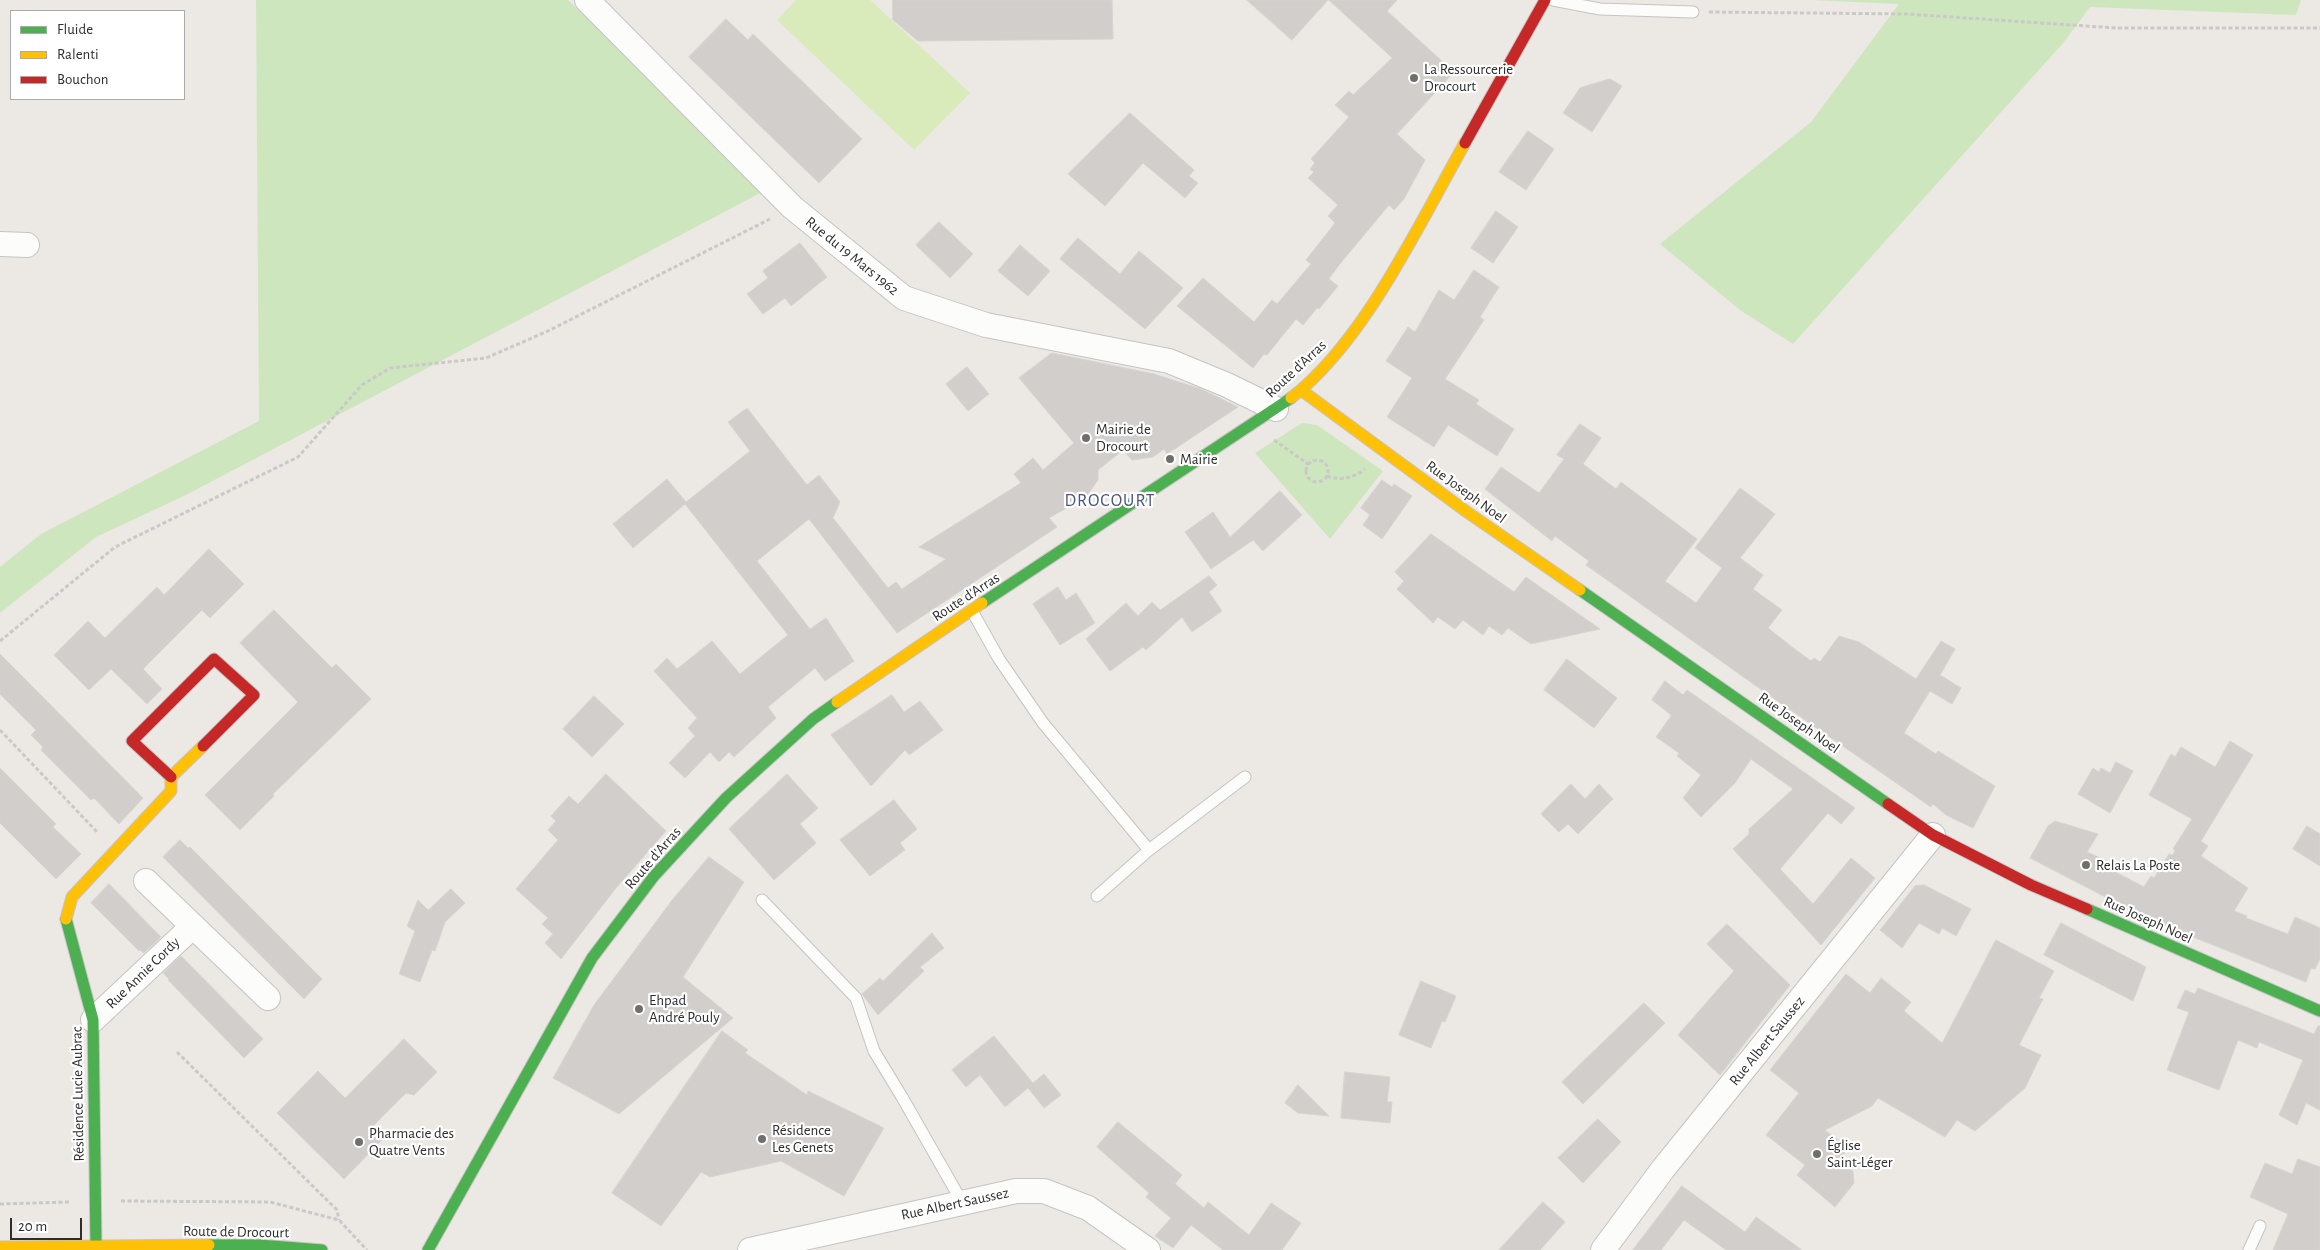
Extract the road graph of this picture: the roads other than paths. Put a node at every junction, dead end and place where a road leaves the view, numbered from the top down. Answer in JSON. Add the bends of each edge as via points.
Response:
{"nodes":[{"id":1,"x":587,"y":0,"type":"edge"},
{"id":2,"x":1545,"y":0,"type":"edge"},
{"id":3,"x":1553,"y":0,"type":"edge"},
{"id":4,"x":1693,"y":12,"type":"road end"},
{"id":5,"x":0,"y":244,"type":"edge"},
{"id":6,"x":26,"y":245,"type":"dead end"},
{"id":7,"x":1300,"y":390,"type":"junction"},
{"id":8,"x":1276,"y":409,"type":"junction"},
{"id":9,"x":972,"y":611,"type":"junction"},
{"id":10,"x":171,"y":777,"type":"junction"},
{"id":11,"x":1245,"y":777,"type":"dead end"},
{"id":12,"x":1933,"y":835,"type":"junction"},
{"id":13,"x":1149,"y":850,"type":"junction"},
{"id":14,"x":146,"y":881,"type":"dead end"},
{"id":15,"x":1097,"y":896,"type":"dead end"},
{"id":16,"x":762,"y":900,"type":"dead end"},
{"id":17,"x":193,"y":926,"type":"junction"},
{"id":18,"x":268,"y":998,"type":"dead end"},
{"id":19,"x":2320,"y":1011,"type":"edge"},
{"id":20,"x":93,"y":1020,"type":"junction"},
{"id":21,"x":962,"y":1202,"type":"junction"},
{"id":22,"x":2260,"y":1226,"type":"dead end"},
{"id":23,"x":96,"y":1245,"type":"junction"},
{"id":24,"x":0,"y":1246,"type":"edge"},
{"id":25,"x":322,"y":1250,"type":"edge"},
{"id":26,"x":428,"y":1250,"type":"edge"},
{"id":27,"x":750,"y":1250,"type":"edge"},
{"id":28,"x":1148,"y":1250,"type":"edge"},
{"id":29,"x":1603,"y":1250,"type":"edge"},
{"id":30,"x":2249,"y":1250,"type":"edge"}],
"edges":[{"from":1,"to":8,"type":"street","name":"Rue du 19 Mars 1962","via":[[792,207],[904,298],[986,325],[1169,361]]},
{"from":2,"to":7,"type":"street","name":"Route d'Arras","via":[[1392,272],[1335,356]]},
{"from":3,"to":4,"type":"lane","via":[[1600,9]]},
{"from":5,"to":6,"type":"street"},
{"from":7,"to":8,"type":"street","name":"Route d'Arras"},
{"from":7,"to":12,"type":"street","name":"Rue Joseph Noel","via":[[1467,512]]},
{"from":8,"to":9,"type":"street","name":"Route d'Arras"},
{"from":9,"to":13,"type":"lane","via":[[1043,723]]},
{"from":9,"to":26,"type":"street","name":"Route d'Arras","via":[[790,738],[726,798],[654,876],[592,958]]},
{"from":10,"to":10,"type":"street","name":"Résidence Lucie Aubrac","via":[[254,695],[214,659],[132,741]]},
{"from":10,"to":20,"type":"street","name":"Résidence Lucie Aubrac","via":[[171,791],[72,897],[66,919]]},
{"from":11,"to":13,"type":"lane"},
{"from":12,"to":19,"type":"street","name":"Rue Joseph Noel","via":[[2030,885]]},
{"from":12,"to":29,"type":"street","name":"Rue Albert Saussez","via":[[1664,1169]]},
{"from":13,"to":15,"type":"lane"},
{"from":14,"to":17,"type":"street","name":"Rue Annie Cordy"},
{"from":16,"to":21,"type":"lane","via":[[856,998],[874,1051]]},
{"from":17,"to":18,"type":"street","name":"Rue Annie Cordy"},
{"from":17,"to":20,"type":"street","name":"Rue Annie Cordy"},
{"from":20,"to":23,"type":"street","name":"Résidence Lucie Aubrac"},
{"from":21,"to":27,"type":"street","name":"Rue Albert Saussez"},
{"from":21,"to":28,"type":"street","name":"Rue Albert Saussez","via":[[1016,1191],[1044,1191],[1088,1208]]},
{"from":22,"to":30,"type":"lane"},
{"from":23,"to":24,"type":"street","name":"Route de Drocourt"},
{"from":23,"to":25,"type":"street","name":"Route de Drocourt","via":[[259,1245]]}]}
